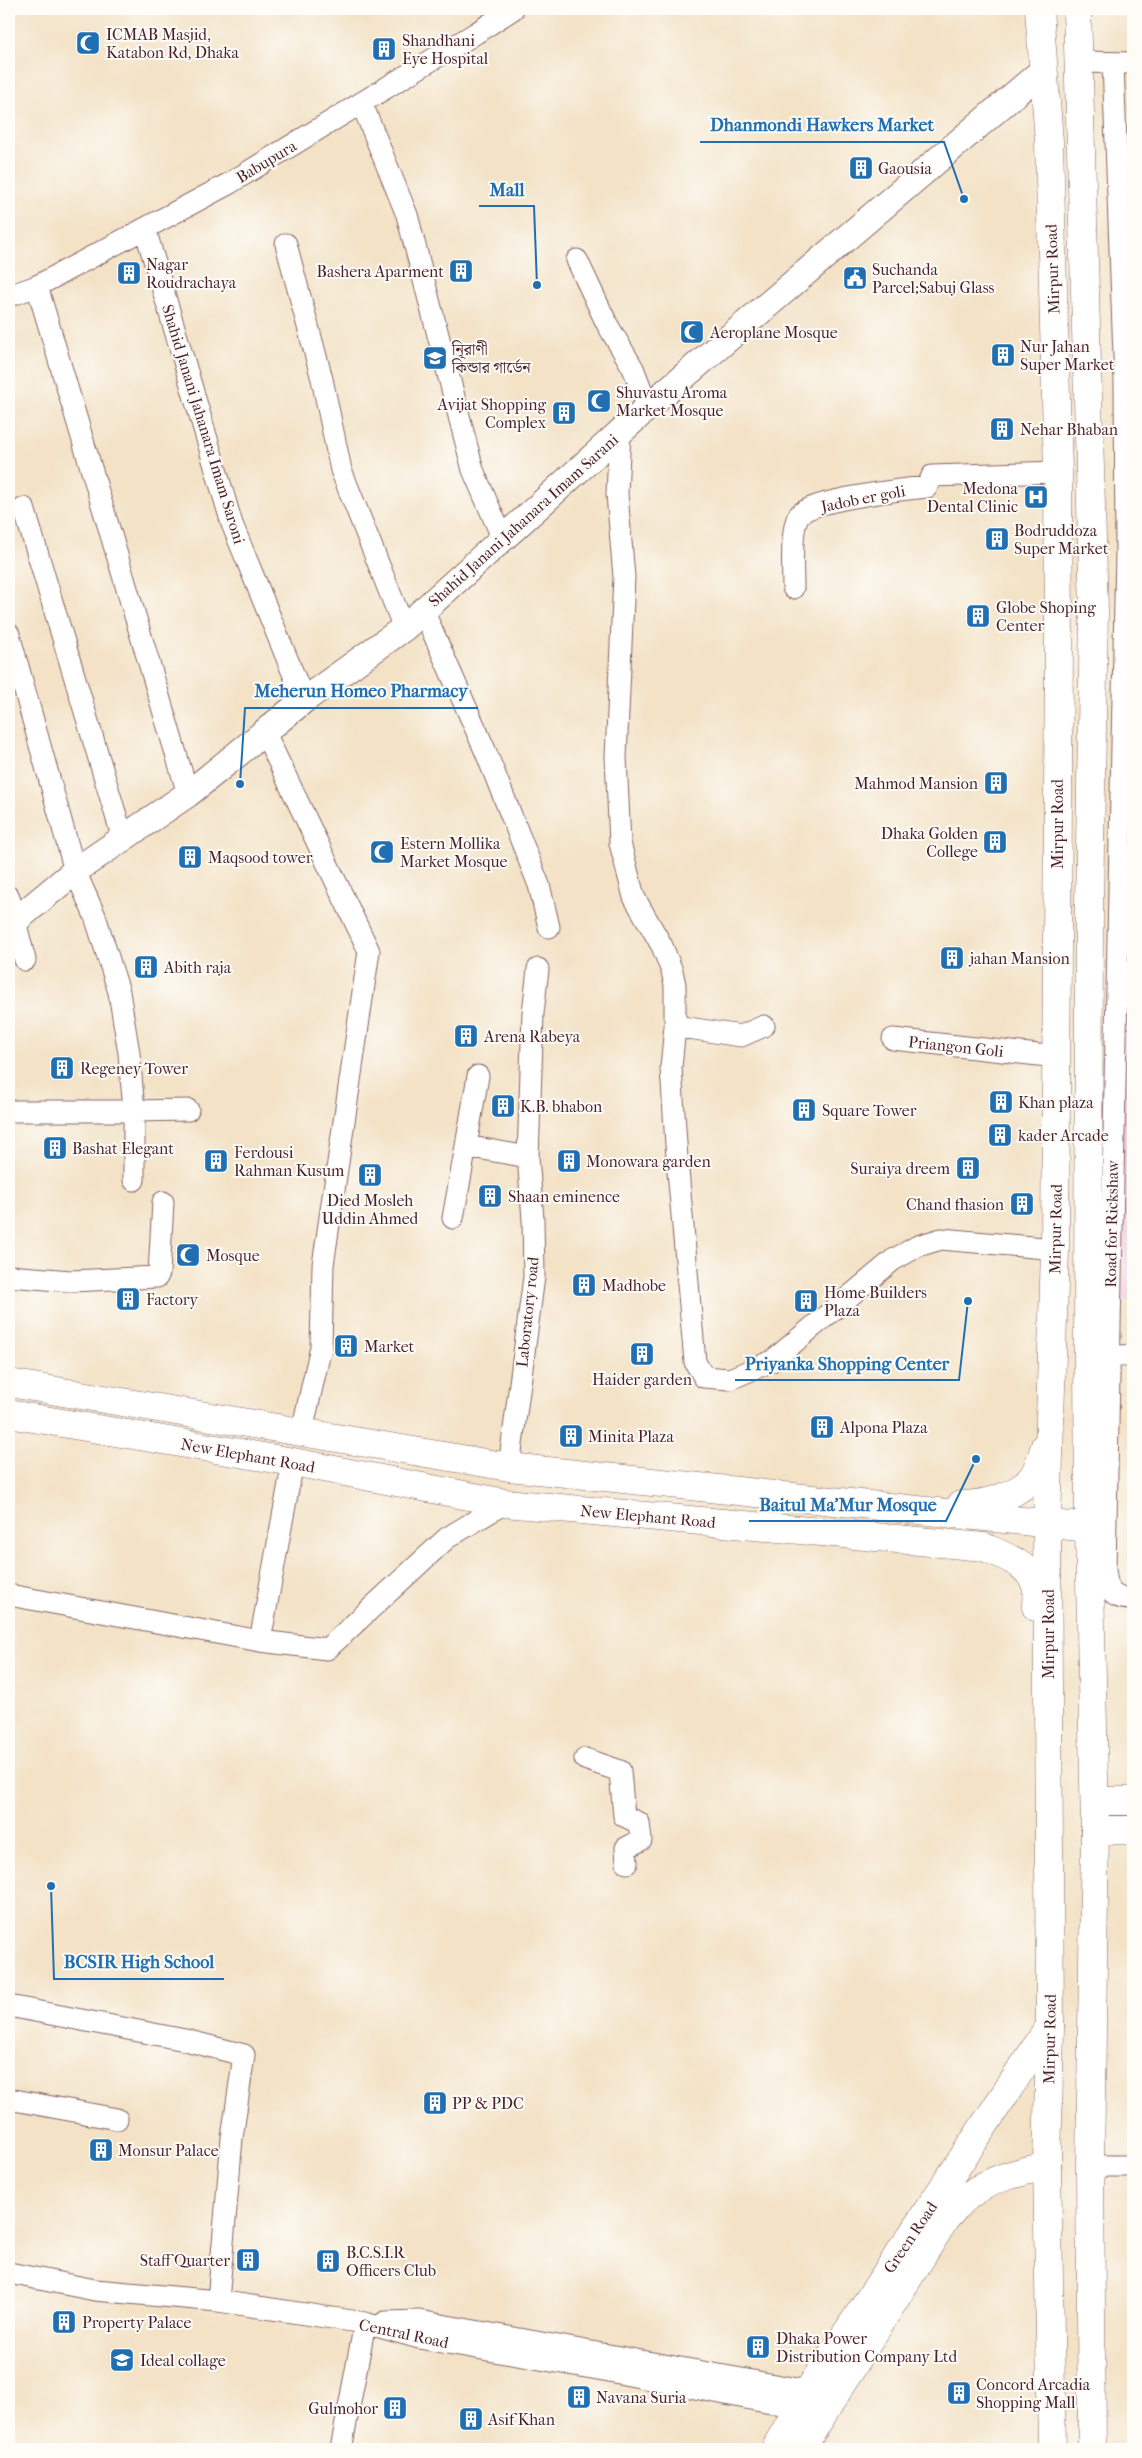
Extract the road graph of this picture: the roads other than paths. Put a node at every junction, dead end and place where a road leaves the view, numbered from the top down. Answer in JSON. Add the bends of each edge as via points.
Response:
{"nodes":[{"id":1,"x":513,"y":9,"type":"edge"},
{"id":2,"x":1039,"y":9,"type":"edge"},
{"id":3,"x":1077,"y":9,"type":"edge"},
{"id":4,"x":1080,"y":62,"type":"junction"},
{"id":5,"x":1123,"y":63,"type":"edge"},
{"id":6,"x":1042,"y":71,"type":"junction"},
{"id":7,"x":362,"y":104,"type":"junction"},
{"id":8,"x":145,"y":229,"type":"junction"},
{"id":9,"x":286,"y":244,"type":"dead end"},
{"id":10,"x":577,"y":260,"type":"dead end"},
{"id":11,"x":36,"y":286,"type":"junction"},
{"id":12,"x":9,"y":296,"type":"edge"},
{"id":13,"x":648,"y":407,"type":"junction"},
{"id":14,"x":620,"y":432,"type":"junction"},
{"id":15,"x":1058,"y":472,"type":"junction"},
{"id":16,"x":24,"y":508,"type":"dead end"},
{"id":17,"x":502,"y":537,"type":"junction"},
{"id":18,"x":793,"y":588,"type":"dead end"},
{"id":19,"x":423,"y":610,"type":"junction"},
{"id":20,"x":404,"y":628,"type":"junction"},
{"id":21,"x":9,"y":634,"type":"edge"},
{"id":22,"x":1094,"y":672,"type":"junction"},
{"id":23,"x":1129,"y":673,"type":"edge"},
{"id":24,"x":1058,"y":674,"type":"junction"},
{"id":25,"x":304,"y":700,"type":"junction"},
{"id":26,"x":265,"y":733,"type":"junction"},
{"id":27,"x":188,"y":794,"type":"junction"},
{"id":28,"x":122,"y":840,"type":"junction"},
{"id":29,"x":75,"y":871,"type":"junction"},
{"id":30,"x":11,"y":914,"type":"edge"},
{"id":31,"x":548,"y":927,"type":"dead end"},
{"id":32,"x":25,"y":960,"type":"dead end"},
{"id":33,"x":538,"y":969,"type":"dead end"},
{"id":34,"x":676,"y":1026,"type":"junction"},
{"id":35,"x":764,"y":1026,"type":"dead end"},
{"id":36,"x":894,"y":1039,"type":"dead end"},
{"id":37,"x":1057,"y":1057,"type":"junction"},
{"id":38,"x":478,"y":1076,"type":"dead end"},
{"id":39,"x":188,"y":1110,"type":"dead end"},
{"id":40,"x":9,"y":1111,"type":"edge"},
{"id":41,"x":134,"y":1111,"type":"junction"},
{"id":42,"x":466,"y":1146,"type":"junction"},
{"id":43,"x":528,"y":1157,"type":"junction"},
{"id":44,"x":134,"y":1180,"type":"dead end"},
{"id":45,"x":163,"y":1202,"type":"dead end"},
{"id":46,"x":453,"y":1218,"type":"dead end"},
{"id":47,"x":1055,"y":1249,"type":"junction"},
{"id":48,"x":9,"y":1276,"type":"edge"},
{"id":49,"x":1098,"y":1355,"type":"junction"},
{"id":50,"x":1133,"y":1356,"type":"edge"},
{"id":51,"x":9,"y":1383,"type":"edge"},
{"id":52,"x":9,"y":1414,"type":"edge"},
{"id":53,"x":302,"y":1431,"type":"junction"},
{"id":54,"x":1049,"y":1434,"type":"junction"},
{"id":55,"x":293,"y":1462,"type":"junction"},
{"id":56,"x":509,"y":1467,"type":"junction"},
{"id":57,"x":505,"y":1503,"type":"junction"},
{"id":58,"x":887,"y":1508,"type":"junction"},
{"id":59,"x":1047,"y":1524,"type":"junction"},
{"id":60,"x":1089,"y":1528,"type":"junction"},
{"id":61,"x":9,"y":1595,"type":"edge"},
{"id":62,"x":1127,"y":1599,"type":"edge"},
{"id":63,"x":260,"y":1641,"type":"junction"},
{"id":64,"x":585,"y":1759,"type":"dead end"},
{"id":65,"x":1095,"y":1801,"type":"junction"},
{"id":66,"x":1133,"y":1801,"type":"edge"},
{"id":67,"x":1049,"y":1827,"type":"junction"},
{"id":68,"x":1096,"y":1830,"type":"junction"},
{"id":69,"x":1133,"y":1830,"type":"edge"},
{"id":70,"x":627,"y":1863,"type":"dead end"},
{"id":71,"x":9,"y":2006,"type":"edge"},
{"id":72,"x":1050,"y":2026,"type":"junction"},
{"id":73,"x":9,"y":2099,"type":"edge"},
{"id":74,"x":117,"y":2119,"type":"dead end"},
{"id":75,"x":1047,"y":2166,"type":"junction"},
{"id":76,"x":1090,"y":2166,"type":"junction"},
{"id":77,"x":1133,"y":2166,"type":"edge"},
{"id":78,"x":9,"y":2273,"type":"edge"},
{"id":79,"x":218,"y":2301,"type":"junction"},
{"id":80,"x":365,"y":2323,"type":"junction"},
{"id":81,"x":803,"y":2400,"type":"junction"},
{"id":82,"x":341,"y":2449,"type":"edge"},
{"id":83,"x":775,"y":2449,"type":"edge"},
{"id":84,"x":801,"y":2449,"type":"edge"},
{"id":85,"x":1052,"y":2449,"type":"edge"},
{"id":86,"x":1092,"y":2449,"type":"edge"}],
"edges":[{"from":1,"to":7,"type":"street","name":"Babupura"},
{"from":2,"to":6,"type":"main road","name":"Mirpur Road"},
{"from":3,"to":4,"type":"main road","name":"Mirpur Road"},
{"from":4,"to":5,"type":"street"},
{"from":4,"to":22,"type":"main road","name":"Mirpur Road"},
{"from":5,"to":23,"type":"street","name":"Road for Rickshaw"},
{"from":6,"to":13,"type":"street","name":"Shahid Janani Jahanara Imam Sarani"},
{"from":6,"to":15,"type":"main road","name":"Mirpur Road","via":[[1049,141]]},
{"from":7,"to":8,"type":"street","name":"Babupura","via":[[230,183]]},
{"from":7,"to":17,"type":"street","via":[[407,215],[473,470]]},
{"from":8,"to":11,"type":"street","name":"Babupura"},
{"from":8,"to":25,"type":"street","name":"Shahid Janani Jahanara Imam Saroni","via":[[232,524]]},
{"from":9,"to":20,"type":"street","via":[[322,379],[341,470]]},
{"from":10,"to":13,"type":"street","via":[[633,368]]},
{"from":11,"to":12,"type":"street","name":"Babupura"},
{"from":11,"to":27,"type":"street"},
{"from":13,"to":14,"type":"street","name":"Shahid Janani Jahanara Imam Sarani"},
{"from":14,"to":17,"type":"street","name":"Shahid Janani Jahanara Imam Sarani"},
{"from":14,"to":34,"type":"street","via":[[617,494],[624,577],[616,757],[620,843],[634,897],[662,946],[672,971]]},
{"from":15,"to":18,"type":"street","name":"Jadob er goli","via":[[932,476],[926,486],[881,491],[812,508],[799,514],[795,524]]},
{"from":15,"to":24,"type":"main road","name":"Mirpur Road"},
{"from":16,"to":28,"type":"street"},
{"from":17,"to":19,"type":"street","name":"Shahid Janani Jahanara Imam Sarani"},
{"from":19,"to":20,"type":"street","name":"Shahid Janani Jahanara Imam Sarani"},
{"from":19,"to":31,"type":"street","via":[[485,750],[539,885]]},
{"from":20,"to":25,"type":"street","name":"Shahid Janani Jahanara Imam Sarani"},
{"from":21,"to":29,"type":"street"},
{"from":22,"to":23,"type":"street"},
{"from":22,"to":24,"type":"main road"},
{"from":22,"to":49,"type":"main road","name":"Mirpur Road","via":[[1089,905]]},
{"from":23,"to":49,"type":"street","name":"Road for Rickshaw"},
{"from":24,"to":37,"type":"main road","name":"Mirpur Road"},
{"from":25,"to":26,"type":"street","name":"Shahid Janani Jahanara Imam Sarani"},
{"from":26,"to":27,"type":"street","name":"Shahid Janani Jahanara Imam Sarani"},
{"from":26,"to":53,"type":"street","via":[[369,951],[323,1264],[321,1347]]},
{"from":27,"to":28,"type":"street","name":"Shahid Janani Jahanara Imam Sarani"},
{"from":28,"to":29,"type":"street","name":"Shahid Janani Jahanara Imam Sarani"},
{"from":29,"to":30,"type":"street","name":"Shahid Janani Jahanara Imam Sarani"},
{"from":29,"to":41,"type":"street","via":[[95,916],[119,992]]},
{"from":30,"to":32,"type":"street"},
{"from":33,"to":43,"type":"street","name":"Laboratory road","via":[[533,1013]]},
{"from":34,"to":35,"type":"street","via":[[740,1036]]},
{"from":34,"to":47,"type":"street","name":"Mirpur Road","via":[[671,1068],[677,1159],[695,1362],[704,1377],[730,1379],[772,1361],[894,1260],[918,1246],[941,1239]]},
{"from":36,"to":37,"type":"street","name":"Priangon Goli"},
{"from":37,"to":47,"type":"main road","name":"Mirpur Road"},
{"from":38,"to":42,"type":"street"},
{"from":39,"to":41,"type":"street"},
{"from":40,"to":41,"type":"street"},
{"from":41,"to":44,"type":"street"},
{"from":42,"to":43,"type":"street"},
{"from":42,"to":46,"type":"street"},
{"from":43,"to":56,"type":"street","name":"Laboratory road","via":[[534,1277]]},
{"from":45,"to":48,"type":"street","via":[[159,1272],[156,1277],[71,1281]]},
{"from":47,"to":54,"type":"main road","name":"Mirpur Road"},
{"from":49,"to":50,"type":"street"},
{"from":49,"to":60,"type":"main road","name":"Mirpur Road"},
{"from":49,"to":62,"type":"street","name":"Road for Rickshaw","via":[[1105,1570],[1112,1593]]},
{"from":51,"to":53,"type":"main road","name":"New Elephant Road"},
{"from":52,"to":55,"type":"main road","name":"New Elephant Road"},
{"from":53,"to":56,"type":"main road","name":"New Elephant Road"},
{"from":54,"to":58,"type":"main road","via":[[1032,1478],[994,1501]]},
{"from":54,"to":59,"type":"main road","name":"Mirpur Road"},
{"from":55,"to":57,"type":"main road","name":"New Elephant Road"},
{"from":55,"to":63,"type":"street"},
{"from":56,"to":58,"type":"main road","name":"New Elephant Road"},
{"from":57,"to":63,"type":"street","via":[[447,1538],[327,1649]]},
{"from":57,"to":67,"type":"main road","name":"New Elephant Road","via":[[984,1547],[1017,1563],[1028,1571],[1036,1584],[1038,1790]]},
{"from":58,"to":59,"type":"main road","name":"New Elephant Road"},
{"from":59,"to":60,"type":"main road","name":"New Elephant Road"},
{"from":59,"to":67,"type":"main road","name":"Mirpur Road"},
{"from":60,"to":65,"type":"main road","name":"Mirpur Road"},
{"from":61,"to":63,"type":"street"},
{"from":64,"to":70,"type":"street","via":[[620,1772],[624,1816],[639,1823],[641,1840],[626,1848]]},
{"from":65,"to":66,"type":"main road"},
{"from":65,"to":68,"type":"main road","name":"Mirpur Road"},
{"from":67,"to":72,"type":"main road","name":"Mirpur Road"},
{"from":68,"to":69,"type":"main road"},
{"from":68,"to":76,"type":"main road","name":"Mirpur Road"},
{"from":71,"to":79,"type":"street","via":[[185,2040],[244,2055],[232,2138]]},
{"from":72,"to":75,"type":"main road","name":"Mirpur Road"},
{"from":72,"to":81,"type":"main road","name":"Green Road"},
{"from":73,"to":74,"type":"street"},
{"from":75,"to":76,"type":"main road","name":"Green Road"},
{"from":75,"to":84,"type":"main road","name":"Green Road","via":[[988,2184],[968,2196],[946,2218]]},
{"from":75,"to":85,"type":"main road","name":"Mirpur Road"},
{"from":76,"to":77,"type":"street"},
{"from":76,"to":86,"type":"main road","name":"Mirpur Road"},
{"from":78,"to":79,"type":"street","name":"Central Road","via":[[95,2290]]},
{"from":79,"to":80,"type":"street","name":"Central Road"},
{"from":80,"to":81,"type":"street","name":"Central Road","via":[[419,2338]]},
{"from":80,"to":82,"type":"street"},
{"from":81,"to":83,"type":"main road","name":"Green Road"}]}
